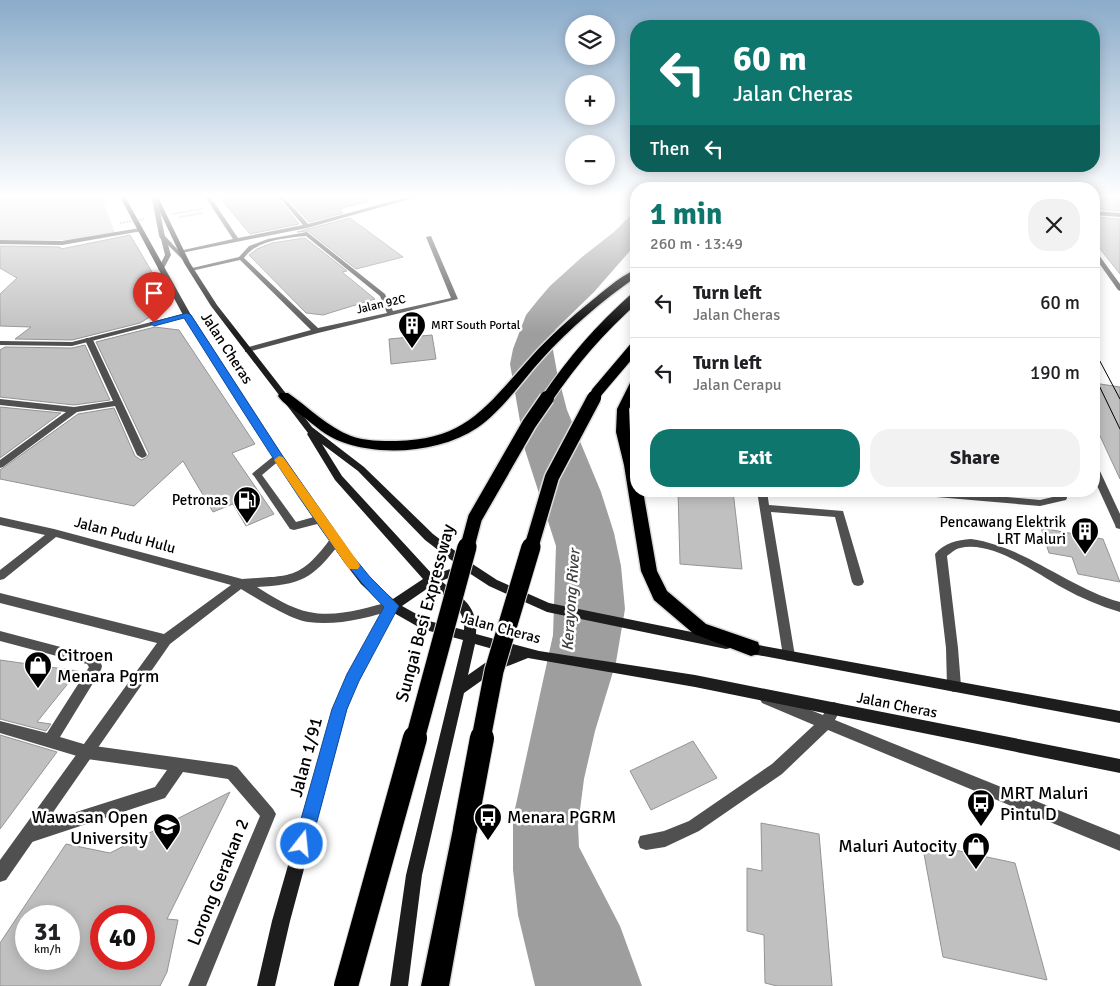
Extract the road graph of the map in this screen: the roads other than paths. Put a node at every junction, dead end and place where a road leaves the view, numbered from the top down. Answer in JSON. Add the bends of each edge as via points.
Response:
{"nodes":[{"id":1,"x":74,"y":241,"type":"edge"},
{"id":2,"x":146,"y":241,"type":"edge"},
{"id":3,"x":164,"y":241,"type":"edge"},
{"id":4,"x":167,"y":241,"type":"edge"},
{"id":5,"x":177,"y":241,"type":"edge"},
{"id":6,"x":232,"y":241,"type":"edge"},
{"id":7,"x":273,"y":241,"type":"edge"},
{"id":8,"x":316,"y":241,"type":"edge"},
{"id":9,"x":431,"y":241,"type":"edge"},
{"id":10,"x":0,"y":242,"type":"edge"},
{"id":11,"x":182,"y":251,"type":"junction"},
{"id":12,"x":241,"y":258,"type":"junction"},
{"id":13,"x":1100,"y":259,"type":"edge"},
{"id":14,"x":189,"y":266,"type":"junction"},
{"id":15,"x":161,"y":269,"type":"junction"},
{"id":16,"x":630,"y":277,"type":"edge"},
{"id":17,"x":1120,"y":289,"type":"edge"},
{"id":18,"x":630,"y":302,"type":"edge"},
{"id":19,"x":391,"y":314,"type":"junction"},
{"id":20,"x":187,"y":315,"type":"junction"},
{"id":21,"x":316,"y":331,"type":"junction"},
{"id":22,"x":89,"y":340,"type":"junction"},
{"id":23,"x":0,"y":343,"type":"edge"},
{"id":24,"x":248,"y":350,"type":"junction"},
{"id":25,"x":630,"y":353,"type":"edge"},
{"id":26,"x":630,"y":395,"type":"edge"},
{"id":27,"x":284,"y":396,"type":"junction"},
{"id":28,"x":0,"y":402,"type":"edge"},
{"id":29,"x":118,"y":402,"type":"junction"},
{"id":30,"x":74,"y":410,"type":"junction"},
{"id":31,"x":309,"y":429,"type":"junction"},
{"id":32,"x":142,"y":455,"type":"dead end"},
{"id":33,"x":278,"y":458,"type":"junction"},
{"id":34,"x":630,"y":461,"type":"edge"},
{"id":35,"x":0,"y":465,"type":"edge"},
{"id":36,"x":1100,"y":482,"type":"edge"},
{"id":37,"x":636,"y":497,"type":"edge"},
{"id":38,"x":763,"y":497,"type":"edge"},
{"id":39,"x":977,"y":497,"type":"edge"},
{"id":40,"x":1062,"y":497,"type":"edge"},
{"id":41,"x":765,"y":508,"type":"junction"},
{"id":42,"x":321,"y":519,"type":"junction"},
{"id":43,"x":0,"y":521,"type":"edge"},
{"id":44,"x":1120,"y":525,"type":"edge"},
{"id":45,"x":54,"y":533,"type":"junction"},
{"id":46,"x":335,"y":541,"type":"junction"},
{"id":47,"x":467,"y":566,"type":"junction"},
{"id":48,"x":0,"y":576,"type":"edge"},
{"id":49,"x":431,"y":580,"type":"junction"},
{"id":50,"x":858,"y":582,"type":"dead end"},
{"id":51,"x":241,"y":583,"type":"junction"},
{"id":52,"x":0,"y":598,"type":"edge"},
{"id":53,"x":392,"y":606,"type":"junction"},
{"id":54,"x":1120,"y":607,"type":"edge"},
{"id":55,"x":0,"y":636,"type":"edge"},
{"id":56,"x":470,"y":637,"type":"junction"},
{"id":57,"x":166,"y":640,"type":"junction"},
{"id":58,"x":751,"y":648,"type":"junction"},
{"id":59,"x":533,"y":654,"type":"junction"},
{"id":60,"x":789,"y":656,"type":"junction"},
{"id":61,"x":954,"y":686,"type":"junction"},
{"id":62,"x":458,"y":689,"type":"junction"},
{"id":63,"x":750,"y":692,"type":"junction"},
{"id":64,"x":834,"y":708,"type":"junction"},
{"id":65,"x":1120,"y":717,"type":"edge"},
{"id":66,"x":826,"y":723,"type":"junction"},
{"id":67,"x":0,"y":727,"type":"edge"},
{"id":68,"x":50,"y":741,"type":"junction"},
{"id":69,"x":87,"y":752,"type":"junction"},
{"id":70,"x":180,"y":764,"type":"junction"},
{"id":71,"x":1120,"y":766,"type":"edge"},
{"id":72,"x":28,"y":836,"type":"junction"},
{"id":73,"x":646,"y":842,"type":"dead end"},
{"id":74,"x":1120,"y":843,"type":"edge"},
{"id":75,"x":0,"y":874,"type":"edge"},
{"id":76,"x":197,"y":986,"type":"edge"},
{"id":77,"x":266,"y":986,"type":"edge"},
{"id":78,"x":346,"y":986,"type":"edge"},
{"id":79,"x":399,"y":986,"type":"edge"},
{"id":80,"x":435,"y":986,"type":"edge"}],
"edges":[{"from":1,"to":10,"type":"street"},
{"from":2,"to":15,"type":"main road","name":"Jalan Cheras"},
{"from":3,"to":15,"type":"street","via":[[168,255]]},
{"from":4,"to":14,"type":"street"},
{"from":5,"to":11,"type":"main road","name":"Jalan Cheras"},
{"from":6,"to":11,"type":"street"},
{"from":7,"to":12,"type":"street","via":[[251,247]]},
{"from":8,"to":19,"type":"street","via":[[383,295]]},
{"from":9,"to":19,"type":"street","name":"Jalan 92C","via":[[455,299]]},
{"from":11,"to":14,"type":"main road","name":"Jalan Cheras"},
{"from":12,"to":14,"type":"street"},
{"from":12,"to":21,"type":"street"},
{"from":13,"to":17,"type":"street"},
{"from":14,"to":24,"type":"main road","name":"Jalan Cheras","via":[[214,306]]},
{"from":15,"to":20,"type":"main road","name":"Jalan Cheras"},
{"from":16,"to":27,"type":"highway","via":[[570,325],[544,349],[498,404],[477,423],[460,432],[433,441],[400,445],[362,444],[344,439]]},
{"from":18,"to":78,"type":"highway","name":"Sungai Besi Expressway","bridge":true,"via":[[574,359],[529,424],[475,518],[382,865]]},
{"from":19,"to":21,"type":"street","name":"Jalan 92C"},
{"from":20,"to":22,"type":"street"},
{"from":20,"to":33,"type":"main road","name":"Jalan Cheras"},
{"from":21,"to":24,"type":"street","name":"Jalan 92C"},
{"from":22,"to":23,"type":"street","via":[[57,346]]},
{"from":22,"to":29,"type":"street"},
{"from":24,"to":27,"type":"main road","name":"Jalan Cheras"},
{"from":25,"to":80,"type":"highway","bridge":true,"via":[[597,392],[552,477],[494,670]]},
{"from":26,"to":34,"type":"highway","via":[[623,409],[623,432]]},
{"from":27,"to":31,"type":"main road","name":"Jalan Cheras"},
{"from":28,"to":30,"type":"street"},
{"from":29,"to":30,"type":"street"},
{"from":29,"to":32,"type":"street"},
{"from":30,"to":35,"type":"street"},
{"from":31,"to":47,"type":"main road","name":"Jalan Cheras","via":[[361,469],[429,537]]},
{"from":31,"to":49,"type":"main road","via":[[338,478]]},
{"from":33,"to":42,"type":"main road","name":"Jalan Cheras"},
{"from":33,"to":42,"type":"street","via":[[257,474],[294,526]]},
{"from":36,"to":44,"type":"street"},
{"from":37,"to":58,"type":"highway","via":[[649,571],[660,595],[700,628]]},
{"from":38,"to":41,"type":"street"},
{"from":39,"to":40,"type":"street","via":[[1040,502]]},
{"from":41,"to":50,"type":"street","via":[[839,514]]},
{"from":41,"to":60,"type":"street"},
{"from":42,"to":46,"type":"main road","name":"Jalan Cheras"},
{"from":43,"to":45,"type":"street","name":"Jalan Pudu Hulu"},
{"from":45,"to":48,"type":"street"},
{"from":45,"to":51,"type":"street","name":"Jalan Pudu Hulu"},
{"from":46,"to":51,"type":"street","name":"Jalan Pudu Hulu","via":[[308,573],[287,581]]},
{"from":46,"to":53,"type":"main road","name":"Jalan Cheras","via":[[365,580]]},
{"from":47,"to":49,"type":"main road"},
{"from":47,"to":58,"type":"main road","name":"Jalan Cheras","via":[[493,583],[547,607]]},
{"from":49,"to":53,"type":"main road"},
{"from":49,"to":56,"type":"main road","via":[[462,604],[470,621]]},
{"from":51,"to":53,"type":"street","name":"Jalan Pudu Hulu","via":[[272,602],[307,617],[353,616]]},
{"from":51,"to":57,"type":"street"},
{"from":52,"to":57,"type":"street"},
{"from":53,"to":56,"type":"main road","name":"Jalan Cheras","via":[[426,625]]},
{"from":53,"to":77,"type":"main road","name":"Jalan 1/91","via":[[352,679],[340,709]]},
{"from":54,"to":61,"type":"street","via":[[1066,585],[1011,554],[976,544],[956,544],[941,554]]},
{"from":55,"to":68,"type":"street","via":[[91,660],[96,666]]},
{"from":56,"to":59,"type":"main road","name":"Jalan Cheras"},
{"from":56,"to":62,"type":"main road"},
{"from":57,"to":69,"type":"street"},
{"from":58,"to":60,"type":"main road","name":"Jalan Cheras"},
{"from":59,"to":62,"type":"main road","via":[[490,667]]},
{"from":59,"to":63,"type":"main road","name":"Jalan Cheras"},
{"from":60,"to":61,"type":"main road","name":"Jalan Cheras"},
{"from":61,"to":65,"type":"main road","name":"Jalan Cheras"},
{"from":62,"to":79,"type":"main road","via":[[414,875]]},
{"from":63,"to":64,"type":"main road","name":"Jalan Cheras"},
{"from":63,"to":66,"type":"street"},
{"from":64,"to":66,"type":"street"},
{"from":64,"to":71,"type":"main road","name":"Jalan Cheras"},
{"from":66,"to":73,"type":"street","via":[[777,769],[694,826],[665,839]]},
{"from":66,"to":74,"type":"street"},
{"from":67,"to":68,"type":"street","name":"Lorong Gerakan 2"},
{"from":68,"to":69,"type":"street","name":"Lorong Gerakan 2"},
{"from":69,"to":70,"type":"street","name":"Lorong Gerakan 2"},
{"from":69,"to":72,"type":"street"},
{"from":70,"to":72,"type":"street","via":[[160,793]]},
{"from":70,"to":76,"type":"street","name":"Lorong Gerakan 2","via":[[232,772],[268,814]]},
{"from":72,"to":75,"type":"street"}]}
